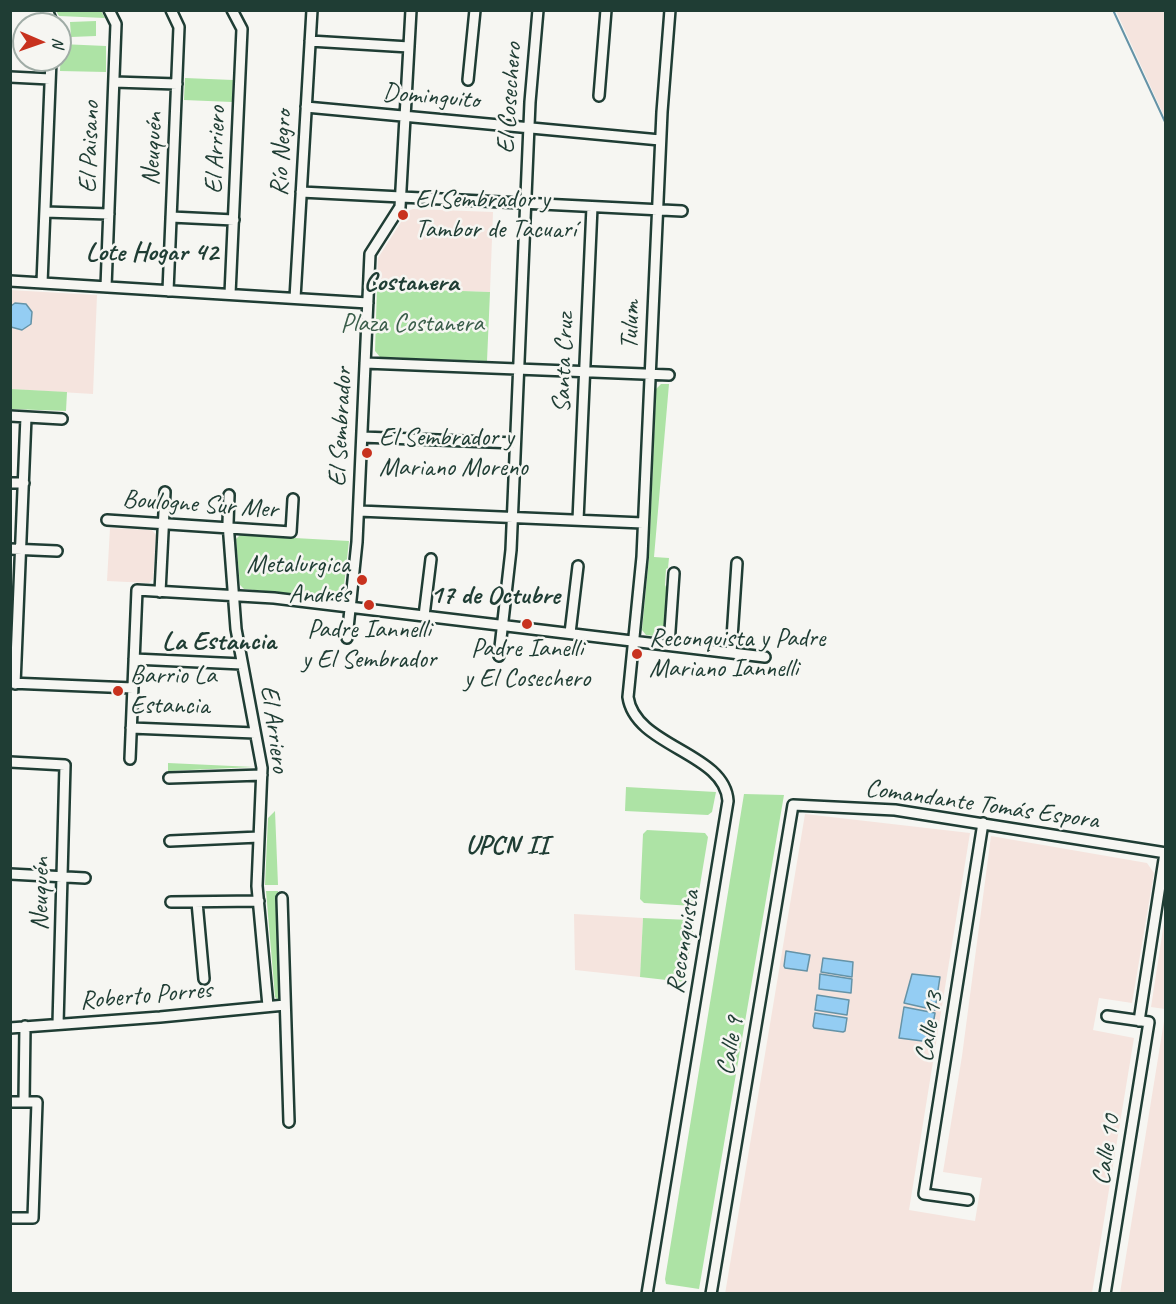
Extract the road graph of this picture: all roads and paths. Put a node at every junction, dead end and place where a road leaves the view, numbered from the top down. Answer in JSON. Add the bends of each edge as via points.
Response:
{"nodes":[{"id":1,"x":109,"y":10,"type":"edge"},
{"id":2,"x":171,"y":10,"type":"edge"},
{"id":3,"x":232,"y":10,"type":"edge"},
{"id":4,"x":312,"y":10,"type":"edge"},
{"id":5,"x":411,"y":10,"type":"edge"},
{"id":6,"x":474,"y":10,"type":"edge"},
{"id":7,"x":537,"y":10,"type":"edge"},
{"id":8,"x":606,"y":10,"type":"edge"},
{"id":9,"x":670,"y":10,"type":"edge"},
{"id":10,"x":310,"y":41,"type":"junction"},
{"id":11,"x":409,"y":47,"type":"junction"},
{"id":12,"x":50,"y":72,"type":"edge"},
{"id":13,"x":10,"y":77,"type":"edge"},
{"id":14,"x":50,"y":79,"type":"junction"},
{"id":15,"x":468,"y":80,"type":"dead end"},
{"id":16,"x":114,"y":82,"type":"junction"},
{"id":17,"x":177,"y":84,"type":"junction"},
{"id":18,"x":599,"y":96,"type":"dead end"},
{"id":19,"x":306,"y":107,"type":"junction"},
{"id":20,"x":405,"y":116,"type":"junction"},
{"id":21,"x":529,"y":128,"type":"junction"},
{"id":22,"x":660,"y":140,"type":"junction"},
{"id":23,"x":301,"y":192,"type":"junction"},
{"id":24,"x":400,"y":197,"type":"junction"},
{"id":25,"x":526,"y":203,"type":"junction"},
{"id":26,"x":592,"y":207,"type":"junction"},
{"id":27,"x":657,"y":210,"type":"junction"},
{"id":28,"x":682,"y":211,"type":"dead end"},
{"id":29,"x":45,"y":212,"type":"junction"},
{"id":30,"x":109,"y":214,"type":"junction"},
{"id":31,"x":171,"y":217,"type":"junction"},
{"id":32,"x":234,"y":220,"type":"junction"},
{"id":33,"x":10,"y":281,"type":"edge"},
{"id":34,"x":42,"y":283,"type":"junction"},
{"id":35,"x":106,"y":287,"type":"junction"},
{"id":36,"x":168,"y":291,"type":"junction"},
{"id":37,"x":231,"y":294,"type":"junction"},
{"id":38,"x":295,"y":298,"type":"junction"},
{"id":39,"x":368,"y":303,"type":"junction"},
{"id":40,"x":365,"y":363,"type":"junction"},
{"id":41,"x":519,"y":369,"type":"junction"},
{"id":42,"x":584,"y":372,"type":"junction"},
{"id":43,"x":650,"y":375,"type":"junction"},
{"id":44,"x":669,"y":375,"type":"dead end"},
{"id":45,"x":10,"y":416,"type":"edge"},
{"id":46,"x":26,"y":417,"type":"junction"},
{"id":47,"x":62,"y":419,"type":"dead end"},
{"id":48,"x":362,"y":437,"type":"junction"},
{"id":49,"x":516,"y":443,"type":"junction"},
{"id":50,"x":10,"y":483,"type":"edge"},
{"id":51,"x":24,"y":483,"type":"junction"},
{"id":52,"x":165,"y":492,"type":"dead end"},
{"id":53,"x":229,"y":495,"type":"dead end"},
{"id":54,"x":292,"y":499,"type":"dead end"},
{"id":55,"x":358,"y":511,"type":"junction"},
{"id":56,"x":512,"y":517,"type":"junction"},
{"id":57,"x":107,"y":520,"type":"dead end"},
{"id":58,"x":578,"y":520,"type":"junction"},
{"id":59,"x":643,"y":523,"type":"junction"},
{"id":60,"x":164,"y":524,"type":"junction"},
{"id":61,"x":228,"y":528,"type":"junction"},
{"id":62,"x":16,"y":549,"type":"edge"},
{"id":63,"x":57,"y":551,"type":"dead end"},
{"id":64,"x":430,"y":559,"type":"dead end"},
{"id":65,"x":737,"y":563,"type":"dead end"},
{"id":66,"x":578,"y":566,"type":"dead end"},
{"id":67,"x":674,"y":573,"type":"dead end"},
{"id":68,"x":160,"y":592,"type":"junction"},
{"id":69,"x":233,"y":596,"type":"junction"},
{"id":70,"x":350,"y":607,"type":"junction"},
{"id":71,"x":14,"y":616,"type":"edge"},
{"id":72,"x":424,"y":616,"type":"junction"},
{"id":73,"x":502,"y":626,"type":"junction"},
{"id":74,"x":570,"y":633,"type":"junction"},
{"id":75,"x":347,"y":638,"type":"dead end"},
{"id":76,"x":633,"y":641,"type":"junction"},
{"id":77,"x":669,"y":645,"type":"junction"},
{"id":78,"x":731,"y":653,"type":"junction"},
{"id":79,"x":499,"y":656,"type":"dead end"},
{"id":80,"x":765,"y":657,"type":"dead end"},
{"id":81,"x":134,"y":659,"type":"junction"},
{"id":82,"x":242,"y":664,"type":"junction"},
{"id":83,"x":13,"y":683,"type":"edge"},
{"id":84,"x":133,"y":687,"type":"junction"},
{"id":85,"x":131,"y":728,"type":"junction"},
{"id":86,"x":255,"y":733,"type":"junction"},
{"id":87,"x":130,"y":759,"type":"dead end"},
{"id":88,"x":10,"y":762,"type":"edge"},
{"id":89,"x":262,"y":775,"type":"junction"},
{"id":90,"x":169,"y":778,"type":"dead end"},
{"id":91,"x":793,"y":805,"type":"joint"},
{"id":92,"x":983,"y":823,"type":"junction"},
{"id":93,"x":259,"y":837,"type":"junction"},
{"id":94,"x":170,"y":841,"type":"dead end"},
{"id":95,"x":1165,"y":853,"type":"edge"},
{"id":96,"x":10,"y":874,"type":"edge"},
{"id":97,"x":62,"y":876,"type":"junction"},
{"id":98,"x":86,"y":878,"type":"dead end"},
{"id":99,"x":282,"y":898,"type":"dead end"},
{"id":100,"x":259,"y":901,"type":"junction"},
{"id":101,"x":171,"y":902,"type":"dead end"},
{"id":102,"x":197,"y":902,"type":"junction"},
{"id":103,"x":204,"y":979,"type":"dead end"},
{"id":104,"x":285,"y":1005,"type":"junction"},
{"id":105,"x":268,"y":1006,"type":"junction"},
{"id":106,"x":1107,"y":1016,"type":"dead end"},
{"id":107,"x":1139,"y":1021,"type":"junction"},
{"id":108,"x":58,"y":1024,"type":"junction"},
{"id":109,"x":25,"y":1026,"type":"junction"},
{"id":110,"x":10,"y":1028,"type":"edge"},
{"id":111,"x":10,"y":1102,"type":"edge"},
{"id":112,"x":24,"y":1102,"type":"junction"},
{"id":113,"x":289,"y":1122,"type":"dead end"},
{"id":114,"x":968,"y":1200,"type":"dead end"},
{"id":115,"x":10,"y":1218,"type":"edge"},
{"id":116,"x":647,"y":1293,"type":"edge"},
{"id":117,"x":711,"y":1293,"type":"edge"},
{"id":118,"x":1106,"y":1293,"type":"edge"}],
"edges":[{"from":1,"to":16,"type":"street","name":"El Paisano","via":[[116,24]]},
{"from":2,"to":17,"type":"street","name":"Neuquén","via":[[179,27]]},
{"from":3,"to":32,"type":"street","name":"El Arriero","via":[[242,29]]},
{"from":4,"to":10,"type":"street","name":"Río Negro"},
{"from":5,"to":11,"type":"street","name":"El Sembrador"},
{"from":6,"to":15,"type":"street"},
{"from":7,"to":21,"type":"street","name":"El Cosechero"},
{"from":8,"to":18,"type":"street"},
{"from":9,"to":22,"type":"street","name":"Tulum"},
{"from":10,"to":11,"type":"street"},
{"from":10,"to":19,"type":"street","name":"Río Negro"},
{"from":11,"to":20,"type":"street","name":"El Sembrador"},
{"from":12,"to":14,"type":"street"},
{"from":13,"to":14,"type":"street"},
{"from":14,"to":29,"type":"street"},
{"from":16,"to":17,"type":"street"},
{"from":16,"to":30,"type":"street","name":"El Paisano"},
{"from":17,"to":31,"type":"street","name":"Neuquén"},
{"from":19,"to":20,"type":"street","name":"Dominguito"},
{"from":19,"to":23,"type":"street","name":"Río Negro"},
{"from":20,"to":21,"type":"street","name":"Dominguito"},
{"from":20,"to":24,"type":"street","name":"El Sembrador"},
{"from":21,"to":22,"type":"street","name":"Dominguito"},
{"from":21,"to":25,"type":"street","name":"El Cosechero"},
{"from":22,"to":27,"type":"street","name":"Tulum"},
{"from":23,"to":24,"type":"street"},
{"from":23,"to":38,"type":"street","name":"Río Negro"},
{"from":24,"to":25,"type":"street"},
{"from":24,"to":39,"type":"street","name":"El Sembrador","via":[[399,207],[370,254]]},
{"from":25,"to":26,"type":"street"},
{"from":25,"to":41,"type":"street","name":"El Cosechero"},
{"from":26,"to":27,"type":"street"},
{"from":26,"to":42,"type":"street","name":"Santa Cruz"},
{"from":27,"to":28,"type":"street"},
{"from":27,"to":43,"type":"street","name":"Tulum"},
{"from":29,"to":30,"type":"street"},
{"from":29,"to":34,"type":"street"},
{"from":30,"to":35,"type":"street","name":"El Paisano"},
{"from":31,"to":32,"type":"street"},
{"from":31,"to":36,"type":"street","name":"Neuquén"},
{"from":32,"to":37,"type":"street","name":"El Arriero"},
{"from":33,"to":34,"type":"street"},
{"from":34,"to":35,"type":"street"},
{"from":35,"to":36,"type":"street"},
{"from":36,"to":37,"type":"street"},
{"from":37,"to":38,"type":"street"},
{"from":38,"to":39,"type":"street"},
{"from":39,"to":40,"type":"street","name":"El Sembrador"},
{"from":40,"to":41,"type":"street"},
{"from":40,"to":48,"type":"street","name":"El Sembrador"},
{"from":41,"to":42,"type":"street"},
{"from":41,"to":49,"type":"street","name":"El Cosechero"},
{"from":42,"to":43,"type":"street"},
{"from":42,"to":58,"type":"street","name":"Santa Cruz"},
{"from":43,"to":44,"type":"street"},
{"from":43,"to":59,"type":"street","name":"Tulum"},
{"from":45,"to":46,"type":"street"},
{"from":46,"to":47,"type":"street"},
{"from":46,"to":51,"type":"street"},
{"from":48,"to":49,"type":"street"},
{"from":48,"to":55,"type":"street","name":"El Sembrador"},
{"from":49,"to":56,"type":"street","name":"El Cosechero"},
{"from":50,"to":51,"type":"street"},
{"from":51,"to":62,"type":"street"},
{"from":52,"to":60,"type":"street"},
{"from":53,"to":61,"type":"street","name":"El Arriero"},
{"from":54,"to":61,"type":"street","name":"Boulogne Sur Mer","via":[[291,532]]},
{"from":55,"to":56,"type":"street"},
{"from":55,"to":70,"type":"street","name":"El Sembrador"},
{"from":56,"to":58,"type":"street"},
{"from":56,"to":73,"type":"street","name":"El Cosechero"},
{"from":57,"to":60,"type":"street","name":"Boulogne Sur Mer"},
{"from":58,"to":59,"type":"street"},
{"from":59,"to":76,"type":"street","name":"Tulum"},
{"from":60,"to":61,"type":"street","name":"Boulogne Sur Mer"},
{"from":60,"to":68,"type":"street"},
{"from":61,"to":69,"type":"street","name":"El Arriero"},
{"from":62,"to":63,"type":"street"},
{"from":62,"to":71,"type":"street"},
{"from":64,"to":72,"type":"street"},
{"from":65,"to":78,"type":"street"},
{"from":66,"to":74,"type":"street"},
{"from":67,"to":77,"type":"street"},
{"from":68,"to":69,"type":"street"},
{"from":68,"to":81,"type":"street","via":[[137,590]]},
{"from":69,"to":70,"type":"street"},
{"from":69,"to":82,"type":"street","name":"El Arriero"},
{"from":70,"to":72,"type":"street"},
{"from":70,"to":75,"type":"street","name":"El Sembrador"},
{"from":71,"to":83,"type":"street"},
{"from":72,"to":73,"type":"street"},
{"from":73,"to":74,"type":"street"},
{"from":73,"to":79,"type":"street","name":"El Cosechero"},
{"from":74,"to":76,"type":"street"},
{"from":76,"to":77,"type":"street"},
{"from":76,"to":116,"type":"street","name":"Reconquista","via":[[628,692],[632,712],[656,734],[716,775],[725,786],[728,801]]},
{"from":77,"to":78,"type":"street"},
{"from":78,"to":80,"type":"street"},
{"from":81,"to":82,"type":"street"},
{"from":81,"to":84,"type":"street"},
{"from":82,"to":86,"type":"street","name":"El Arriero"},
{"from":83,"to":84,"type":"street"},
{"from":84,"to":85,"type":"street"},
{"from":85,"to":86,"type":"street"},
{"from":85,"to":87,"type":"street"},
{"from":86,"to":89,"type":"street","name":"El Arriero"},
{"from":88,"to":97,"type":"street","name":"Neuquén","via":[[65,765]]},
{"from":89,"to":90,"type":"street"},
{"from":89,"to":93,"type":"street","name":"El Arriero"},
{"from":91,"to":92,"type":"street","name":"Comandante Tomás Espora","via":[[895,810]]},
{"from":91,"to":117,"type":"street","name":"Calle 9"},
{"from":92,"to":95,"type":"street","name":"Comandante Tomás Espora"},
{"from":92,"to":114,"type":"street","name":"Calle 13","via":[[924,1194]]},
{"from":93,"to":94,"type":"street"},
{"from":93,"to":100,"type":"street","name":"El Arriero"},
{"from":95,"to":107,"type":"street","name":"Calle 10"},
{"from":96,"to":97,"type":"street"},
{"from":97,"to":98,"type":"street"},
{"from":97,"to":108,"type":"street","name":"Neuquén"},
{"from":99,"to":104,"type":"street"},
{"from":100,"to":102,"type":"street"},
{"from":100,"to":105,"type":"street","name":"El Arriero"},
{"from":101,"to":102,"type":"street"},
{"from":102,"to":103,"type":"street"},
{"from":104,"to":105,"type":"street","name":"Roberto Porres"},
{"from":104,"to":113,"type":"street"},
{"from":105,"to":108,"type":"street","name":"Roberto Porres"},
{"from":106,"to":107,"type":"street"},
{"from":107,"to":118,"type":"street","name":"Calle 10","via":[[1149,1022]]},
{"from":108,"to":109,"type":"street","name":"Roberto Porres"},
{"from":109,"to":110,"type":"street","name":"Roberto Porres"},
{"from":109,"to":112,"type":"street"},
{"from":111,"to":112,"type":"street"},
{"from":112,"to":115,"type":"street","via":[[36,1102],[33,1218]]}]}
